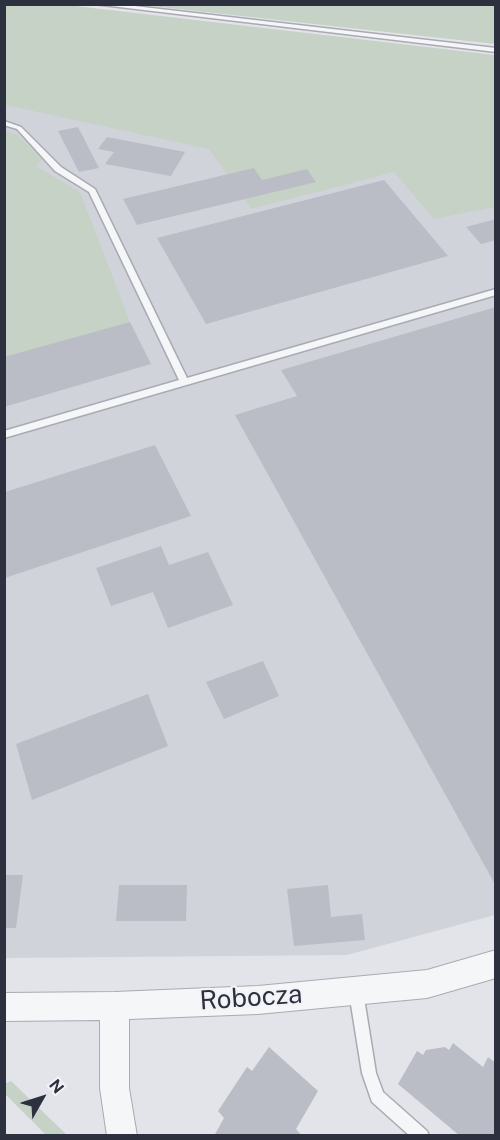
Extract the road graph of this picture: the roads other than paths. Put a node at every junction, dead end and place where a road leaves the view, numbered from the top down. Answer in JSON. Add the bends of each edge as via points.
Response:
{"nodes":[{"id":1,"x":97,"y":4,"type":"edge"},
{"id":2,"x":495,"y":50,"type":"edge"},
{"id":3,"x":4,"y":123,"type":"edge"},
{"id":4,"x":495,"y":292,"type":"edge"},
{"id":5,"x":184,"y":382,"type":"junction"},
{"id":6,"x":4,"y":435,"type":"edge"},
{"id":7,"x":495,"y":964,"type":"edge"},
{"id":8,"x":356,"y":989,"type":"junction"},
{"id":9,"x":115,"y":1006,"type":"junction"},
{"id":10,"x":4,"y":1007,"type":"edge"},
{"id":11,"x":122,"y":1136,"type":"edge"},
{"id":12,"x":422,"y":1136,"type":"edge"}],
"edges":[{"from":1,"to":2,"type":"lane"},
{"from":3,"to":5,"type":"lane","via":[[19,128],[57,169],[92,191]]},
{"from":4,"to":5,"type":"lane"},
{"from":5,"to":6,"type":"lane"},
{"from":7,"to":8,"type":"street","name":"Robocza","via":[[427,984]]},
{"from":8,"to":9,"type":"street","name":"Robocza","via":[[258,1000]]},
{"from":8,"to":12,"type":"lane","via":[[369,1073],[378,1097]]},
{"from":9,"to":10,"type":"street","name":"Robocza"},
{"from":9,"to":11,"type":"street","via":[[116,1113]]}]}
